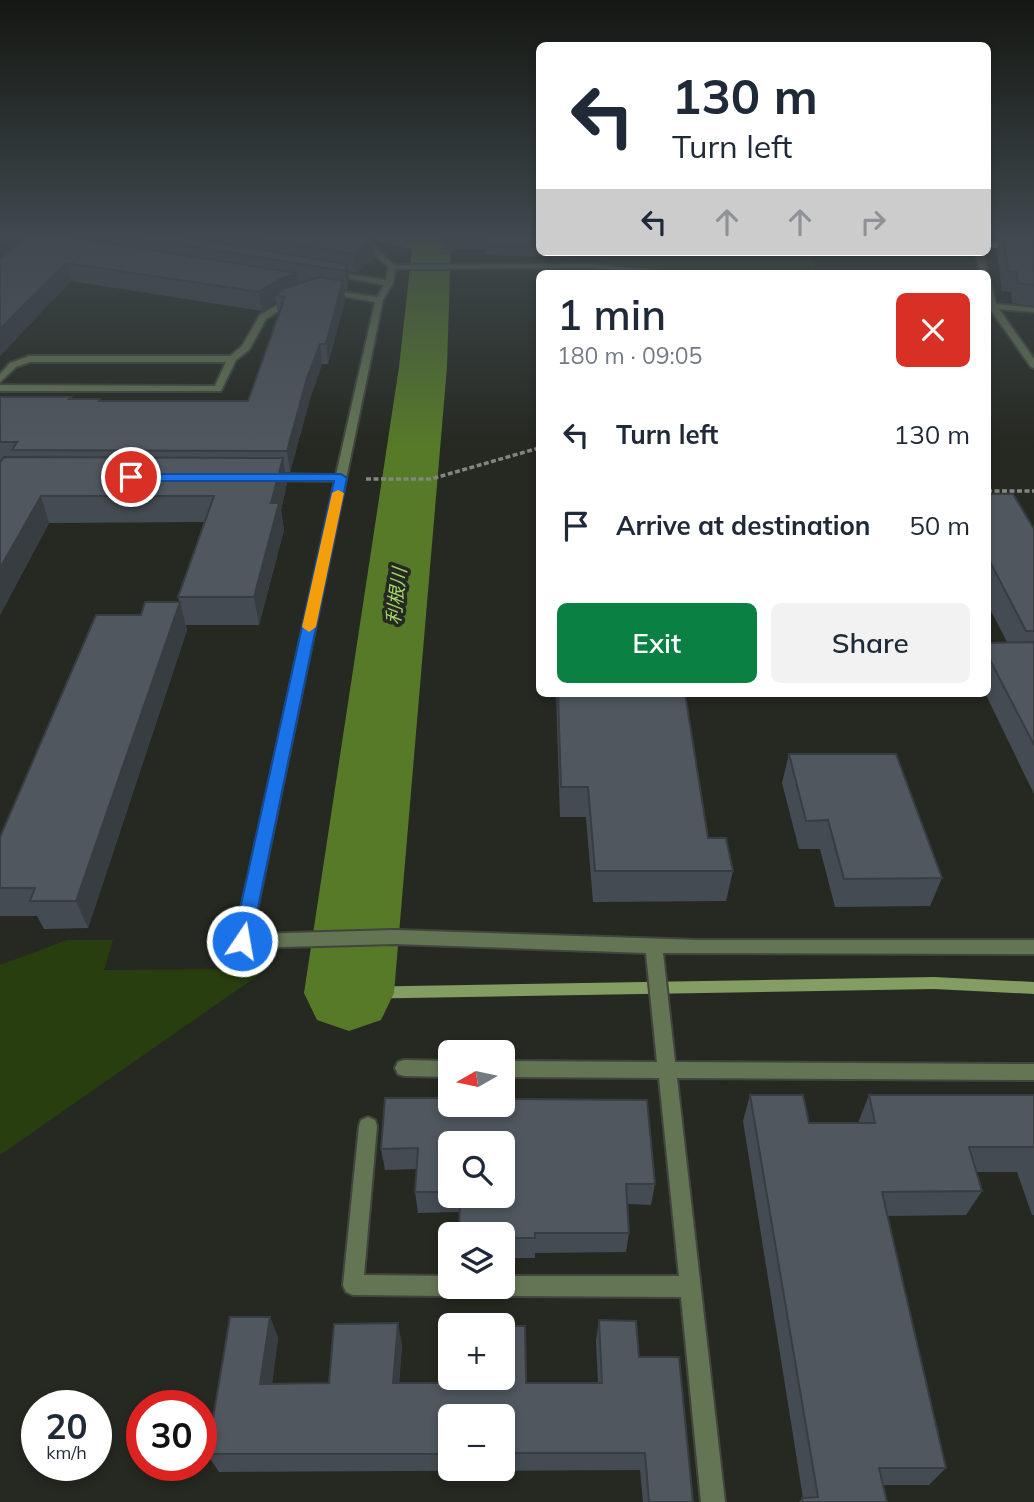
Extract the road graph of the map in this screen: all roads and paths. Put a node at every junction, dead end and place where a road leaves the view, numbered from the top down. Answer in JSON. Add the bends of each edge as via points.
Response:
{"nodes":[{"id":1,"x":287,"y":304,"type":"edge"},
{"id":2,"x":378,"y":304,"type":"edge"},
{"id":3,"x":991,"y":306,"type":"edge"},
{"id":4,"x":991,"y":307,"type":"edge"},
{"id":5,"x":1034,"y":310,"type":"edge"},
{"id":6,"x":232,"y":359,"type":"junction"},
{"id":7,"x":1034,"y":365,"type":"edge"},
{"id":8,"x":0,"y":379,"type":"edge"},
{"id":9,"x":0,"y":388,"type":"edge"},
{"id":10,"x":536,"y":449,"type":"edge"},
{"id":11,"x":259,"y":477,"type":"edge"},
{"id":12,"x":341,"y":478,"type":"junction"},
{"id":13,"x":380,"y":479,"type":"dead end"},
{"id":14,"x":991,"y":491,"type":"edge"},
{"id":15,"x":1034,"y":491,"type":"edge"},
{"id":16,"x":654,"y":946,"type":"junction"},
{"id":17,"x":1034,"y":947,"type":"edge"},
{"id":18,"x":404,"y":1068,"type":"dead end"},
{"id":19,"x":438,"y":1069,"type":"edge"},
{"id":20,"x":515,"y":1069,"type":"edge"},
{"id":21,"x":667,"y":1071,"type":"junction"},
{"id":22,"x":1034,"y":1072,"type":"edge"},
{"id":23,"x":368,"y":1126,"type":"dead end"},
{"id":24,"x":438,"y":1286,"type":"edge"},
{"id":25,"x":515,"y":1286,"type":"edge"},
{"id":26,"x":691,"y":1287,"type":"junction"},
{"id":27,"x":713,"y":1502,"type":"edge"}],
"edges":[{"from":1,"to":6,"type":"street","via":[[263,317],[246,348]]},
{"from":2,"to":12,"type":"street"},
{"from":3,"to":5,"type":"street"},
{"from":4,"to":7,"type":"street"},
{"from":6,"to":8,"type":"street","via":[[29,359],[13,365]]},
{"from":6,"to":9,"type":"street","via":[[218,389]]},
{"from":10,"to":13,"type":"path","via":[[430,478]]},
{"from":11,"to":12,"type":"street"},
{"from":12,"to":16,"type":"street","via":[[242,941],[360,937]]},
{"from":14,"to":15,"type":"path"},
{"from":16,"to":17,"type":"street"},
{"from":16,"to":21,"type":"street"},
{"from":18,"to":19,"type":"street"},
{"from":20,"to":21,"type":"street"},
{"from":21,"to":22,"type":"street"},
{"from":21,"to":26,"type":"street"},
{"from":23,"to":24,"type":"street","via":[[353,1286]]},
{"from":25,"to":26,"type":"street"},
{"from":26,"to":27,"type":"street"}]}
